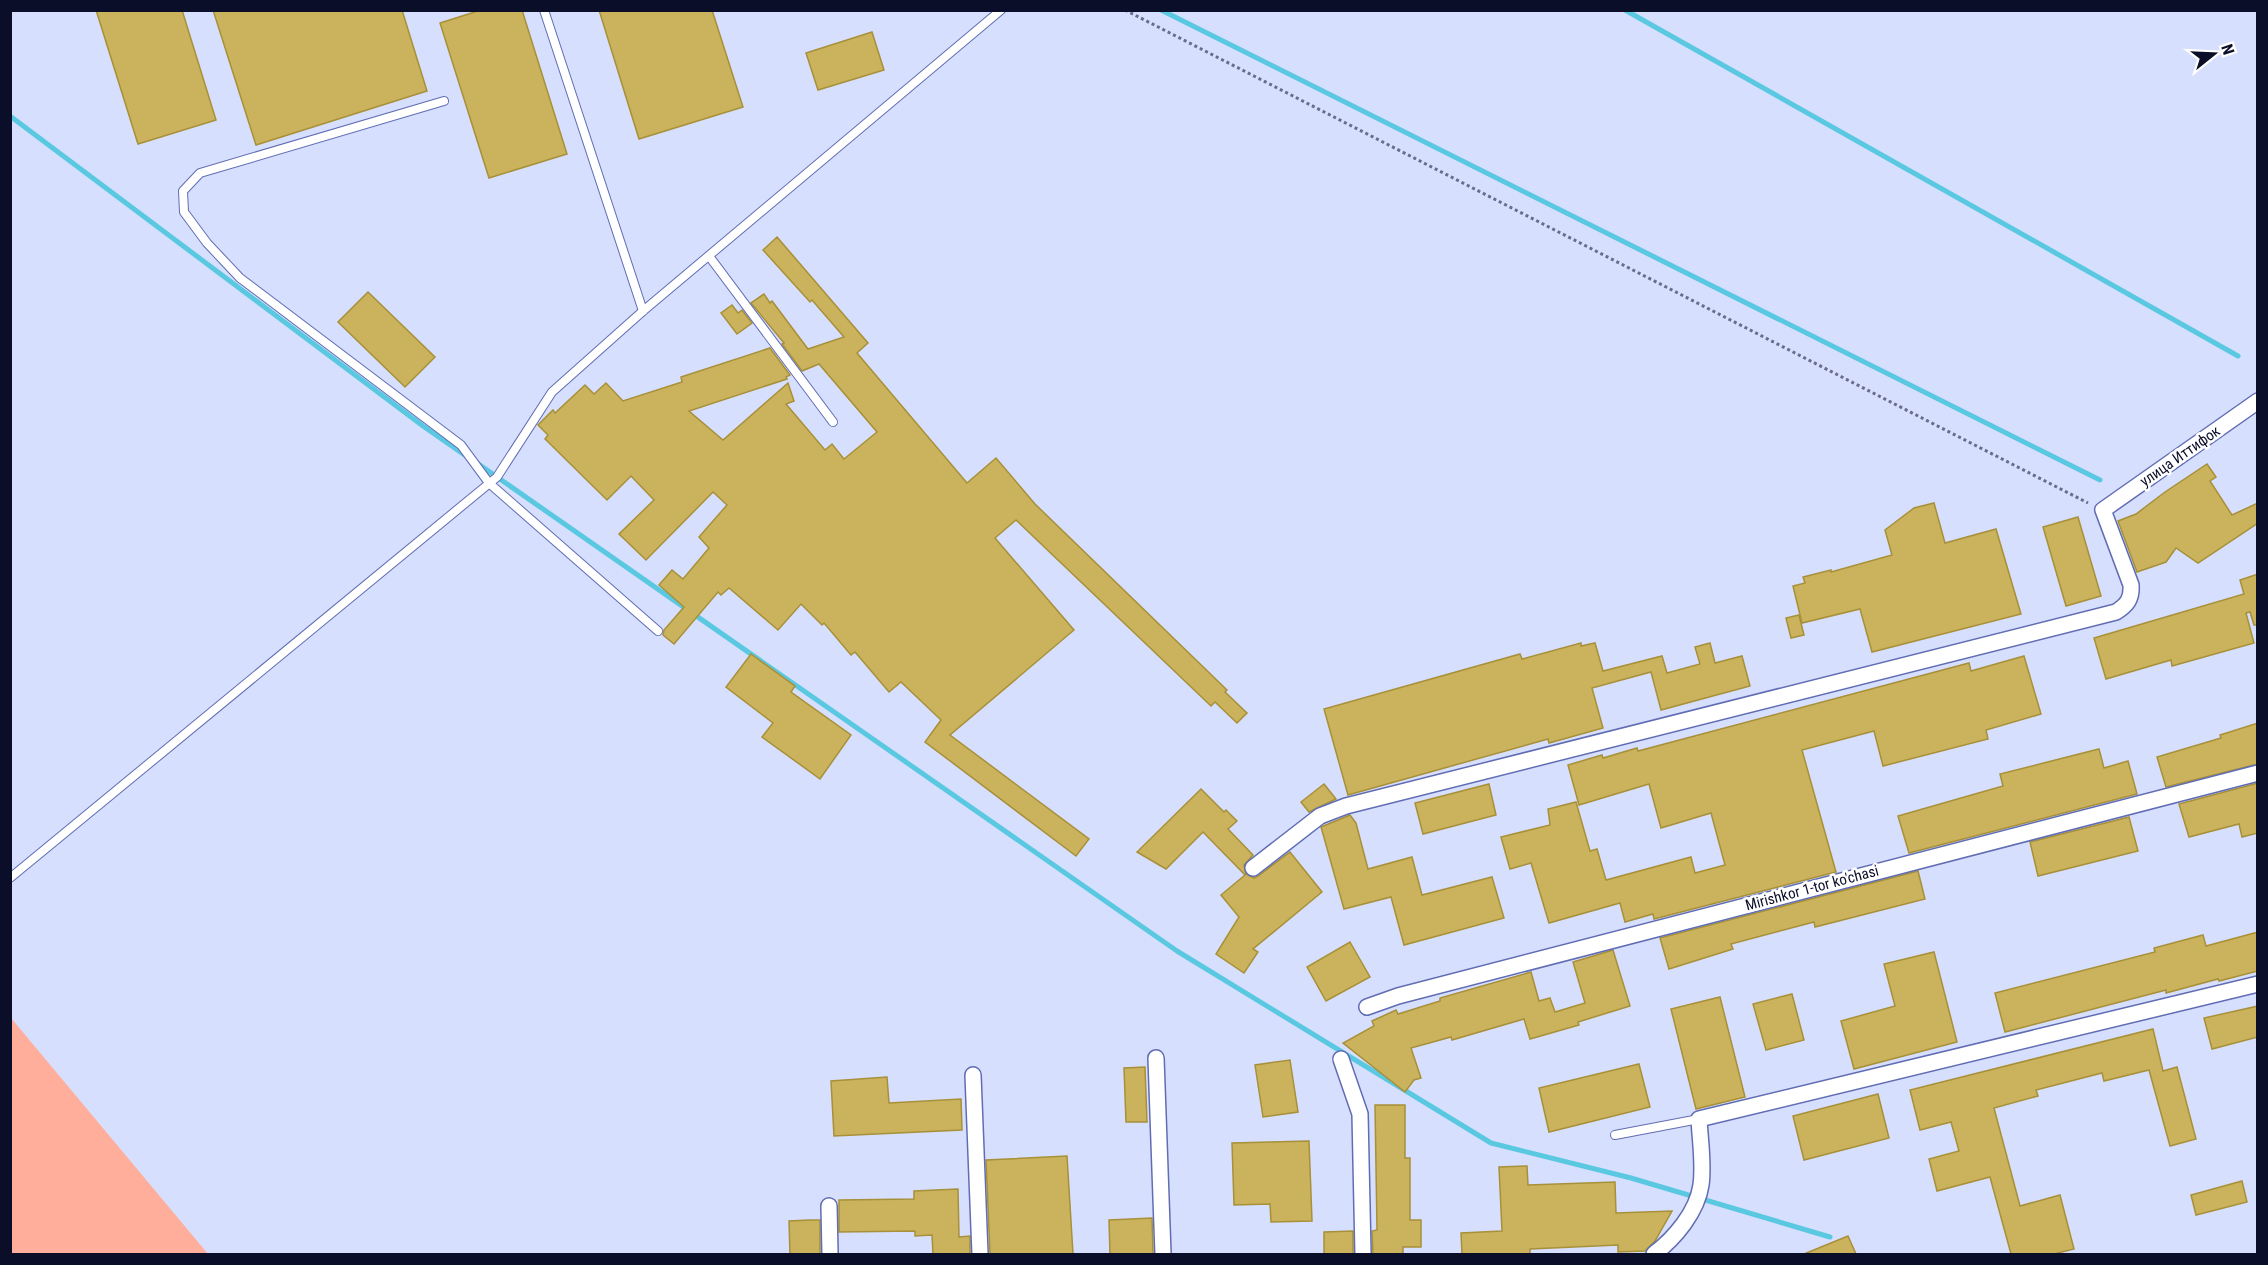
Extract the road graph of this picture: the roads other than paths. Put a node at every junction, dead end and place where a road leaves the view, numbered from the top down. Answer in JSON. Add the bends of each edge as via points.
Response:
{"nodes":[{"id":1,"x":544,"y":10,"type":"edge"},
{"id":2,"x":1001,"y":10,"type":"edge"},
{"id":3,"x":444,"y":101,"type":"dead end"},
{"id":4,"x":709,"y":255,"type":"junction"},
{"id":5,"x":643,"y":311,"type":"junction"},
{"id":6,"x":2258,"y":401,"type":"edge"},
{"id":7,"x":833,"y":422,"type":"dead end"},
{"id":8,"x":489,"y":483,"type":"junction"},
{"id":9,"x":658,"y":631,"type":"dead end"},
{"id":10,"x":2258,"y":772,"type":"edge"},
{"id":11,"x":1253,"y":868,"type":"dead end"},
{"id":12,"x":10,"y":878,"type":"edge"},
{"id":13,"x":2258,"y":984,"type":"edge"},
{"id":14,"x":1367,"y":1007,"type":"dead end"},
{"id":15,"x":1156,"y":1058,"type":"dead end"},
{"id":16,"x":1341,"y":1059,"type":"dead end"},
{"id":17,"x":973,"y":1075,"type":"dead end"},
{"id":18,"x":1699,"y":1119,"type":"junction"},
{"id":19,"x":1615,"y":1135,"type":"dead end"},
{"id":20,"x":829,"y":1206,"type":"dead end"},
{"id":21,"x":830,"y":1254,"type":"edge"},
{"id":22,"x":980,"y":1254,"type":"edge"},
{"id":23,"x":1163,"y":1254,"type":"edge"},
{"id":24,"x":1363,"y":1254,"type":"edge"},
{"id":25,"x":1654,"y":1254,"type":"edge"}],
"edges":[{"from":1,"to":5,"type":"lane"},
{"from":2,"to":4,"type":"lane"},
{"from":3,"to":8,"type":"lane","via":[[200,173],[183,191],[184,212],[240,278],[461,445]]},
{"from":4,"to":5,"type":"lane"},
{"from":4,"to":7,"type":"lane"},
{"from":5,"to":8,"type":"lane","via":[[552,392],[497,477]]},
{"from":6,"to":11,"type":"street","name":"улица Иттифок","via":[[2103,510],[2131,585],[2127,605],[2116,612],[1346,806],[1320,816]]},
{"from":8,"to":9,"type":"lane"},
{"from":8,"to":12,"type":"lane"},
{"from":10,"to":14,"type":"street","name":"Mirishkor 1-tor ko'chasi"},
{"from":13,"to":18,"type":"street"},
{"from":15,"to":23,"type":"street"},
{"from":16,"to":24,"type":"street","via":[[1360,1114]]},
{"from":17,"to":22,"type":"street"},
{"from":18,"to":19,"type":"lane"},
{"from":18,"to":25,"type":"street","via":[[1698,1198],[1685,1221]]},
{"from":20,"to":21,"type":"street"}]}
